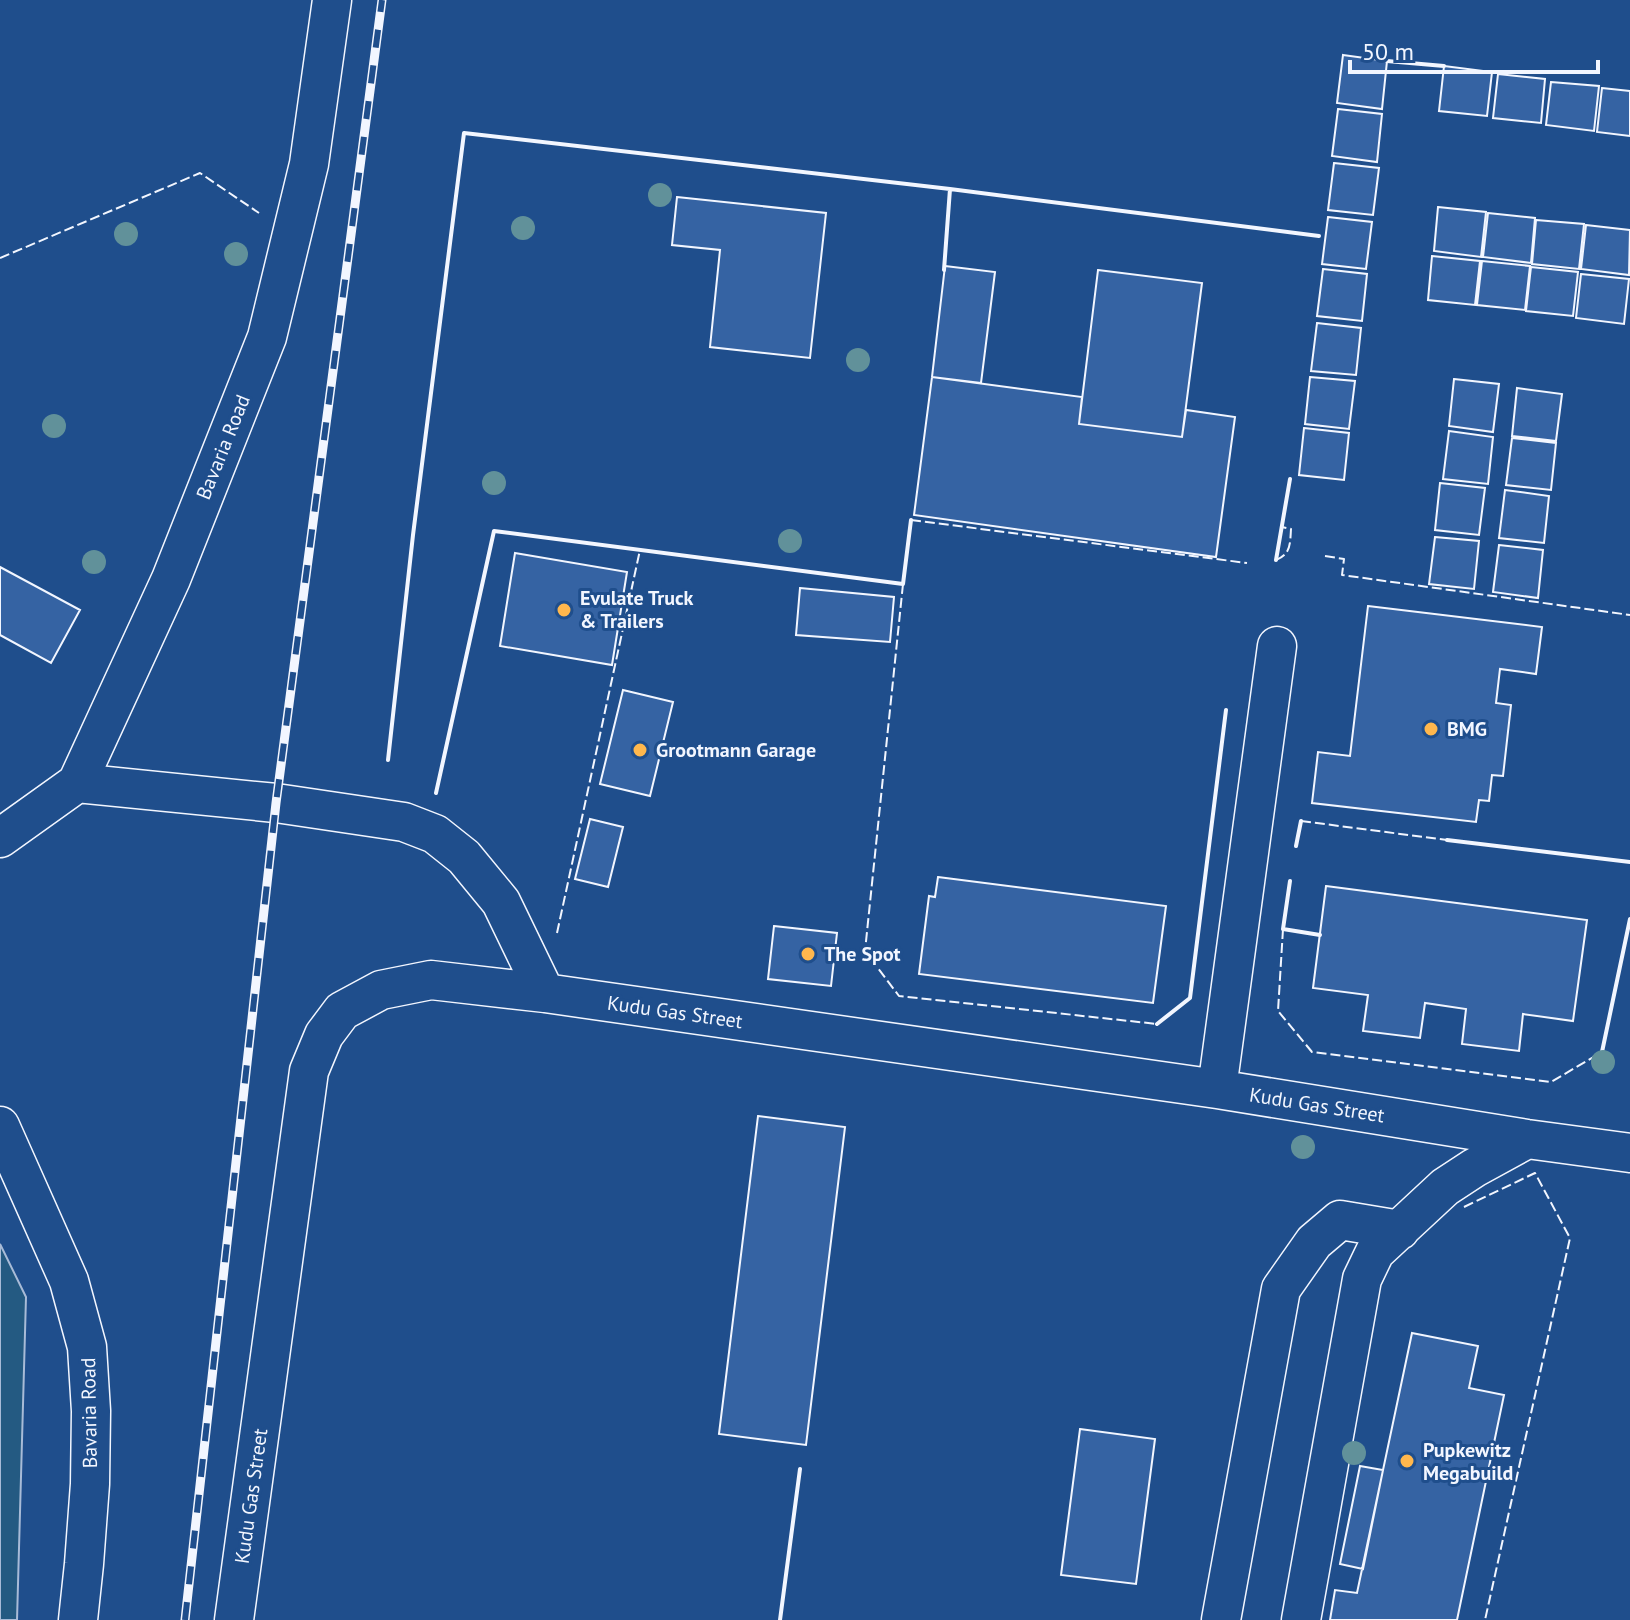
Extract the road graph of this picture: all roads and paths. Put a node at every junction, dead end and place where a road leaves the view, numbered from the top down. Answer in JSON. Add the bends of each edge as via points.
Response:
{"nodes":[{"id":1,"x":332,"y":0,"type":"edge"},
{"id":2,"x":1277,"y":646,"type":"dead end"},
{"id":3,"x":77,"y":783,"type":"junction"},
{"id":4,"x":0,"y":838,"type":"edge"},
{"id":5,"x":545,"y":993,"type":"junction"},
{"id":6,"x":1217,"y":1089,"type":"junction"},
{"id":7,"x":0,"y":1126,"type":"edge"},
{"id":8,"x":1527,"y":1139,"type":"junction"},
{"id":9,"x":1630,"y":1153,"type":"edge"},
{"id":10,"x":1400,"y":1230,"type":"junction"},
{"id":11,"x":78,"y":1620,"type":"edge"},
{"id":12,"x":234,"y":1620,"type":"edge"},
{"id":13,"x":1221,"y":1620,"type":"edge"},
{"id":14,"x":1301,"y":1620,"type":"edge"}],
"edges":[{"from":1,"to":3,"type":"street","name":"Bavaria Road","via":[[309,164],[267,337],[171,579]]},
{"from":2,"to":6,"type":"street"},
{"from":3,"to":4,"type":"street","name":"Bavaria Road"},
{"from":3,"to":5,"type":"street","via":[[290,805],[404,822],[435,834],[464,857],[501,902]]},
{"from":5,"to":6,"type":"street","name":"Kudu Gas Street"},
{"from":5,"to":12,"type":"street","name":"Kudu Gas Street","via":[[431,980],[381,990],[342,1011],[324,1035],[309,1071]]},
{"from":6,"to":8,"type":"street","name":"Kudu Gas Street"},
{"from":7,"to":11,"type":"street","name":"Bavaria Road","via":[[69,1281],[87,1347],[90,1484]]},
{"from":8,"to":9,"type":"street","name":"Kudu Gas Street"},
{"from":8,"to":10,"type":"street","via":[[1445,1187]]},
{"from":10,"to":13,"type":"street","via":[[1340,1220],[1314,1242],[1281,1289]]},
{"from":10,"to":14,"type":"street","via":[[1375,1252],[1362,1279]]}]}
